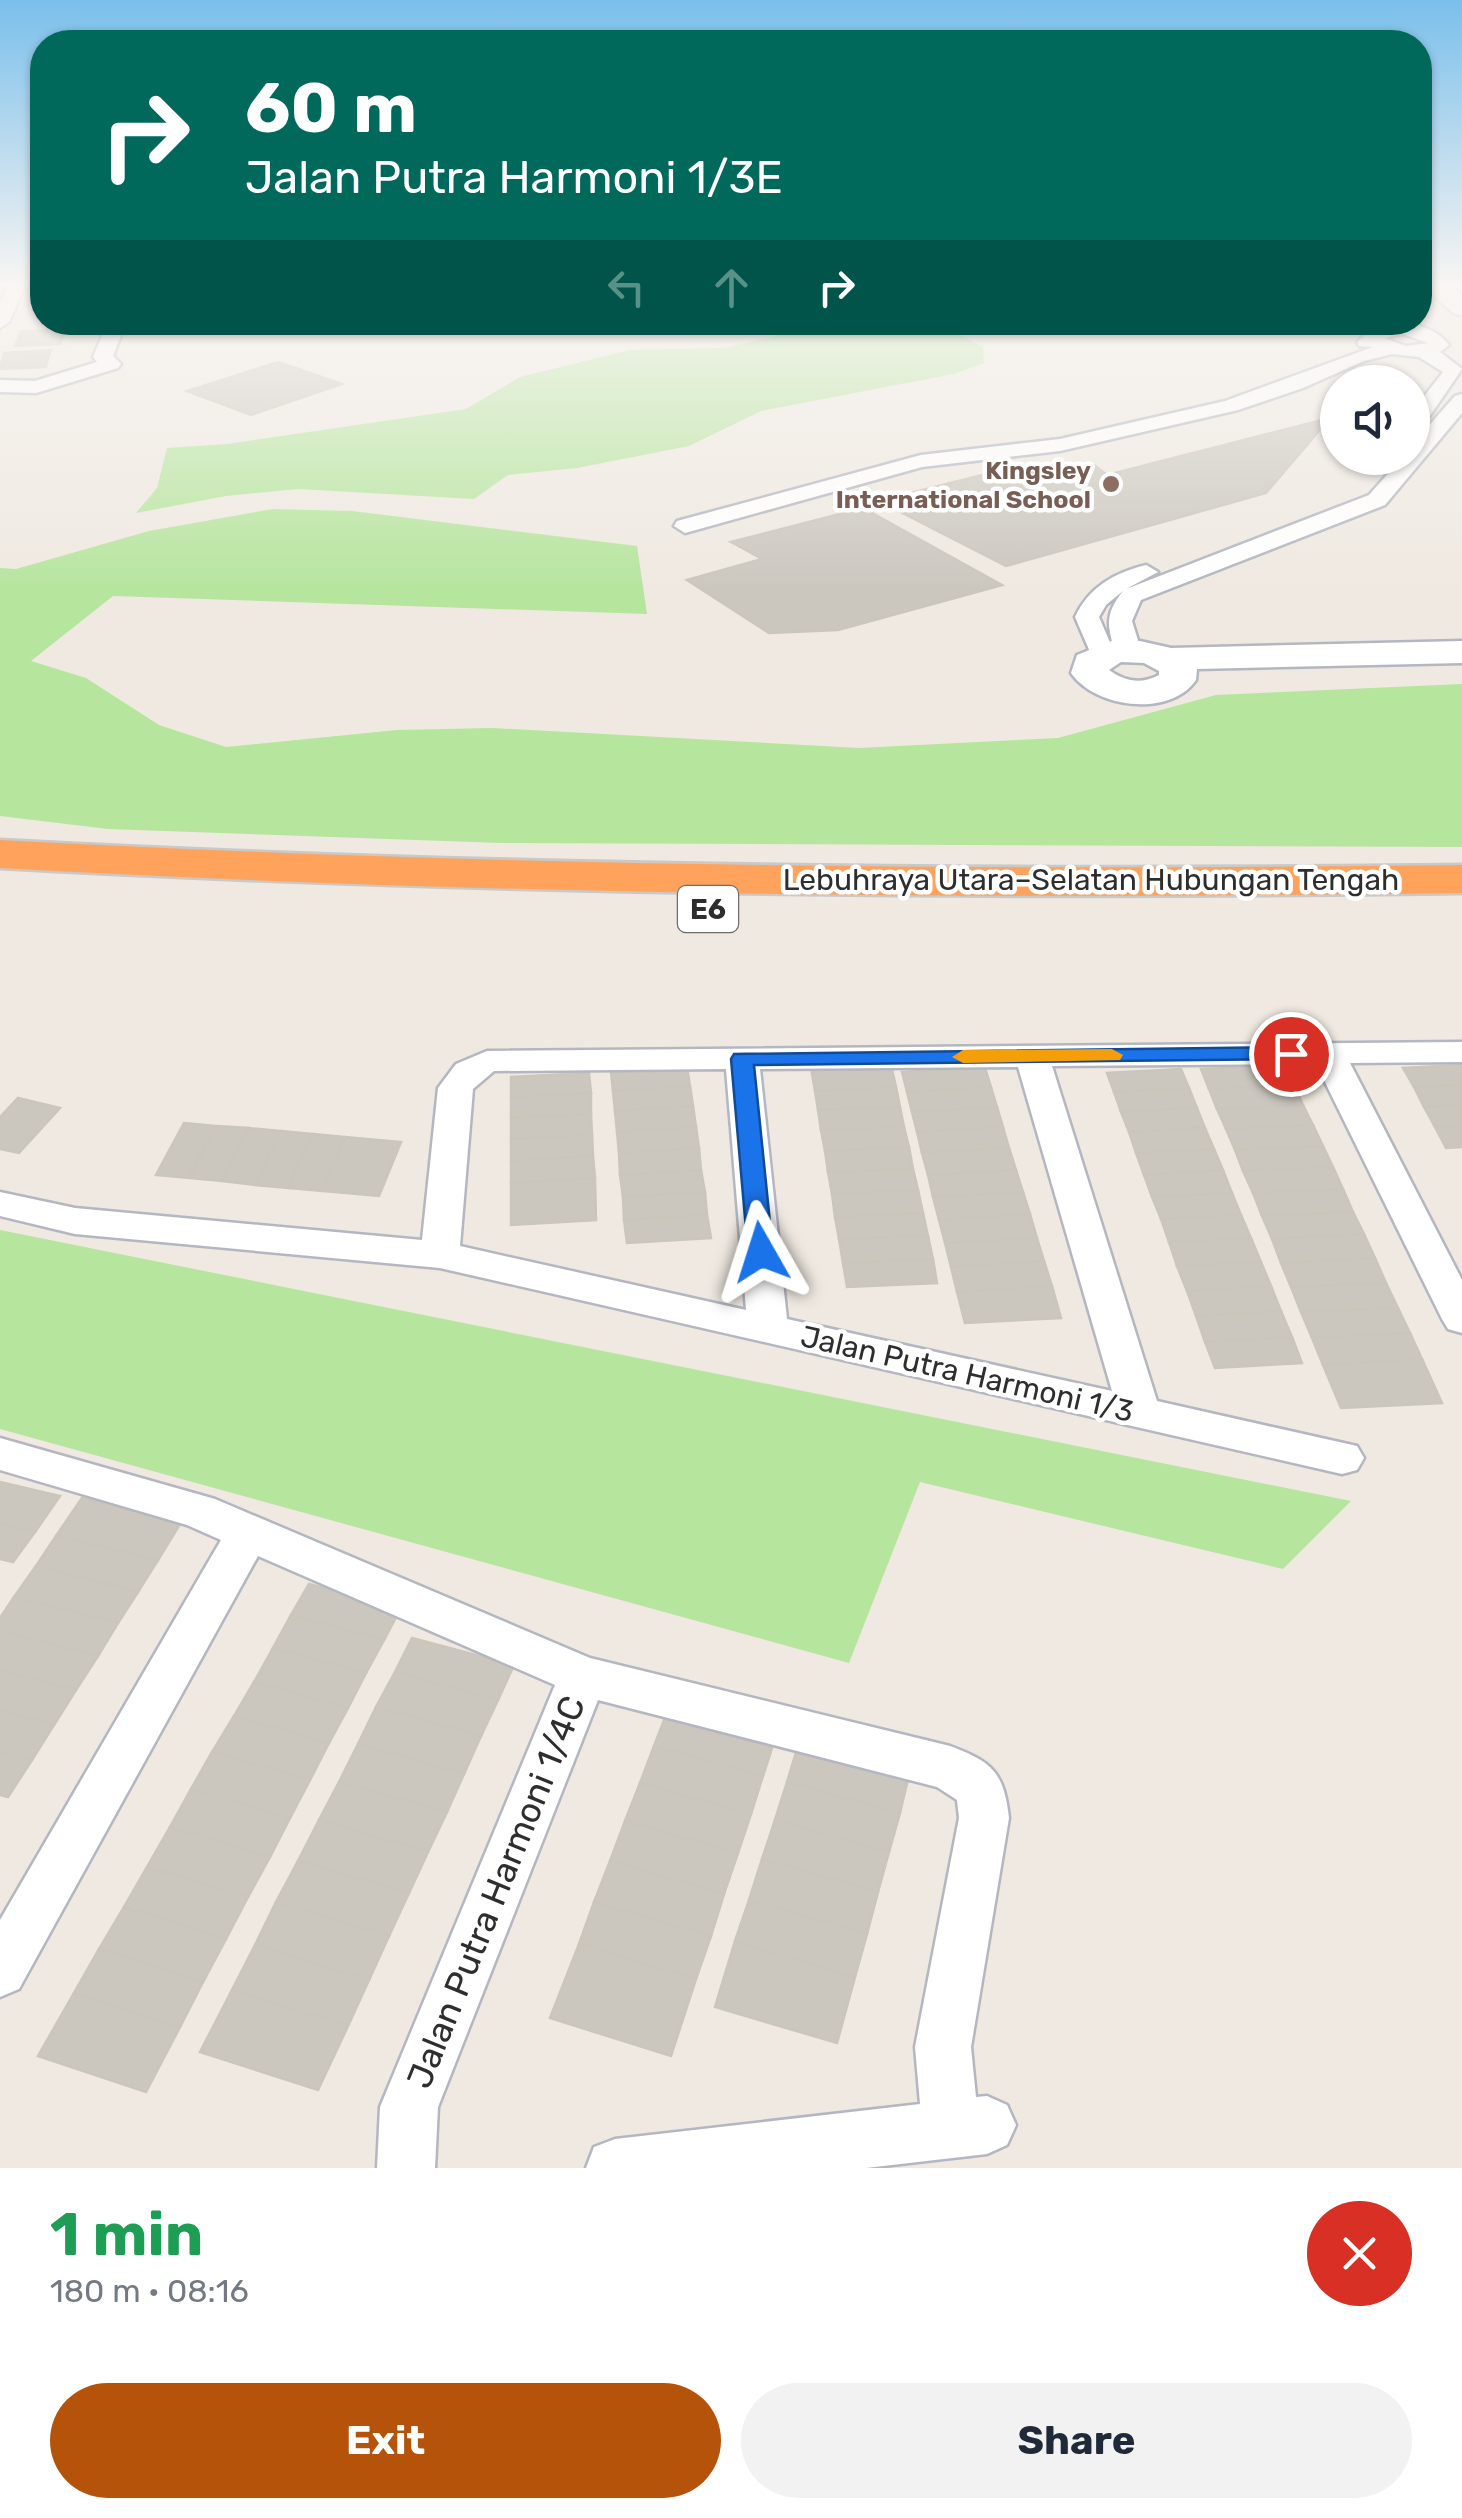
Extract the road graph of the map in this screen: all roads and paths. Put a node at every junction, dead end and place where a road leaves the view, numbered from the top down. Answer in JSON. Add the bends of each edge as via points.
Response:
{"nodes":[{"id":1,"x":1287,"y":387,"type":"edge"},
{"id":2,"x":1462,"y":400,"type":"edge"},
{"id":3,"x":1369,"y":475,"type":"edge"},
{"id":4,"x":685,"y":526,"type":"dead end"},
{"id":5,"x":1115,"y":652,"type":"junction"},
{"id":6,"x":1462,"y":652,"type":"edge"},
{"id":7,"x":1172,"y":670,"type":"junction"},
{"id":8,"x":1462,"y":670,"type":"edge"},
{"id":9,"x":0,"y":854,"type":"edge"},
{"id":10,"x":1462,"y":879,"type":"edge"},
{"id":11,"x":0,"y":885,"type":"edge"},
{"id":12,"x":1425,"y":905,"type":"edge"},
{"id":13,"x":1462,"y":1052,"type":"edge"},
{"id":14,"x":1328,"y":1054,"type":"junction"},
{"id":15,"x":1032,"y":1056,"type":"junction"},
{"id":16,"x":742,"y":1059,"type":"junction"},
{"id":17,"x":0,"y":1204,"type":"edge"},
{"id":18,"x":440,"y":1256,"type":"junction"},
{"id":19,"x":1462,"y":1319,"type":"edge"},
{"id":20,"x":768,"y":1330,"type":"junction"},
{"id":21,"x":1140,"y":1413,"type":"junction"},
{"id":22,"x":0,"y":1454,"type":"edge"},
{"id":23,"x":1342,"y":1458,"type":"dead end"},
{"id":24,"x":250,"y":1532,"type":"junction"},
{"id":25,"x":583,"y":1676,"type":"junction"},
{"id":26,"x":0,"y":1971,"type":"edge"},
{"id":27,"x":406,"y":2168,"type":"edge"},
{"id":28,"x":615,"y":2168,"type":"edge"}],
"edges":[{"from":1,"to":4,"type":"street","via":[[1060,445],[921,461]]},
{"from":2,"to":5,"type":"street","via":[[1377,500],[1132,596],[1118,612]]},
{"from":3,"to":5,"type":"street","via":[[1319,509],[1100,592],[1087,617]]},
{"from":5,"to":7,"type":"main road","via":[[1090,662],[1090,673],[1114,688],[1159,690]]},
{"from":6,"to":7,"type":"main road"},
{"from":7,"to":8,"type":"main road"},
{"from":9,"to":12,"type":"highway","name":"Lebuhraya Utara–Selatan Hubungan Tengah","number":"E6","via":[[230,868],[895,883]]},
{"from":10,"to":12,"type":"highway","name":"Lebuhraya Utara–Selatan Hubungan Tengah","number":"E6"},
{"from":11,"to":12,"type":"highway","name":"Lebuhraya Utara–Selatan Hubungan Tengah","number":"E6","via":[[265,901],[933,914]]},
{"from":13,"to":14,"type":"street"},
{"from":14,"to":15,"type":"street"},
{"from":14,"to":19,"type":"street"},
{"from":15,"to":16,"type":"street"},
{"from":15,"to":21,"type":"street"},
{"from":16,"to":18,"type":"street","via":[[486,1061],[468,1072],[456,1088]]},
{"from":16,"to":20,"type":"street"},
{"from":17,"to":18,"type":"street","name":"Jalan Putra Harmoni 1/3","via":[[75,1221]]},
{"from":18,"to":20,"type":"street","name":"Jalan Putra Harmoni 1/3"},
{"from":20,"to":21,"type":"street","name":"Jalan Putra Harmoni 1/3"},
{"from":21,"to":23,"type":"street","name":"Jalan Putra Harmoni 1/3"},
{"from":22,"to":24,"type":"street"},
{"from":24,"to":25,"type":"street"},
{"from":24,"to":26,"type":"street"},
{"from":25,"to":27,"type":"street","name":"Jalan Putra Harmoni 1/4C","via":[[410,2107]]},
{"from":25,"to":28,"type":"street","via":[[950,1768],[981,1788],[984,1818],[944,2046],[969,2126]]}]}
